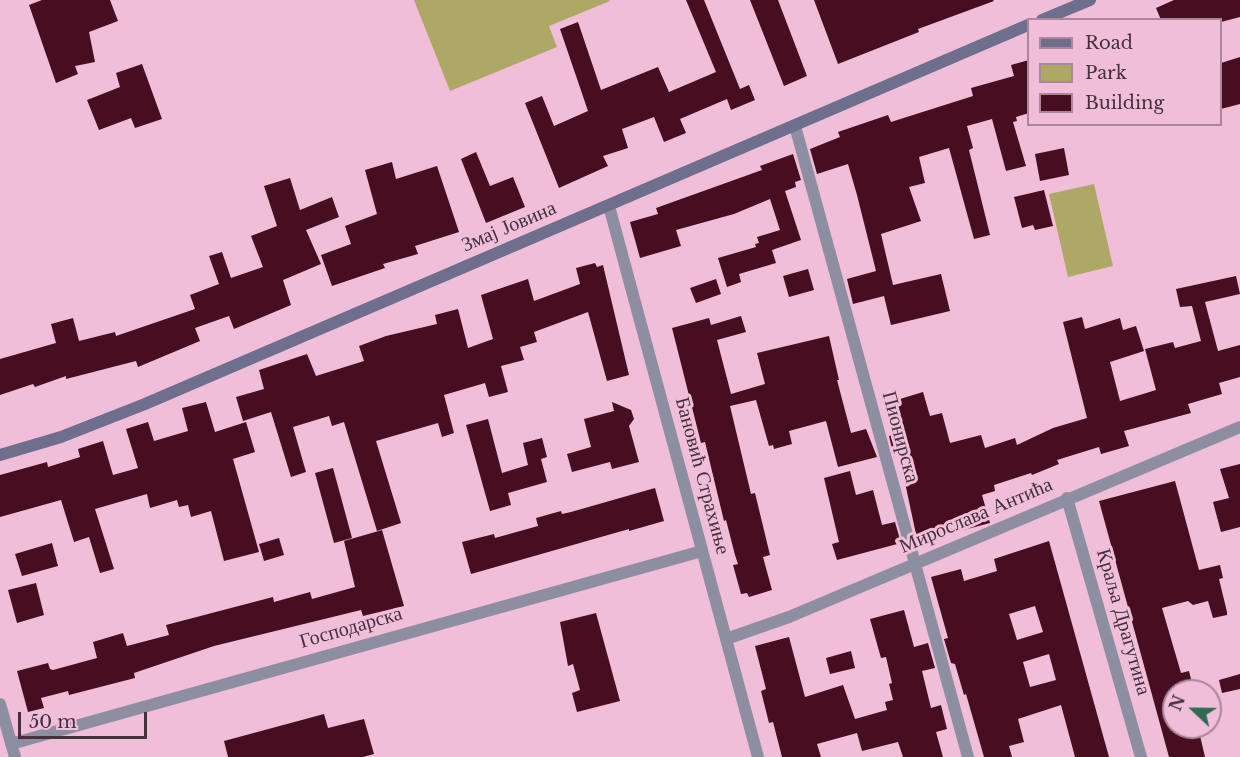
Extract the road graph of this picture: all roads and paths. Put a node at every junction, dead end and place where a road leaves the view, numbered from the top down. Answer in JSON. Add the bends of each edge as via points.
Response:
{"nodes":[{"id":1,"x":1090,"y":0,"type":"edge"},
{"id":2,"x":1047,"y":18,"type":"edge"},
{"id":3,"x":1027,"y":26,"type":"edge"},
{"id":4,"x":795,"y":126,"type":"junction"},
{"id":5,"x":609,"y":206,"type":"junction"},
{"id":6,"x":1240,"y":427,"type":"edge"},
{"id":7,"x":0,"y":455,"type":"edge"},
{"id":8,"x":1067,"y":498,"type":"junction"},
{"id":9,"x":702,"y":551,"type":"junction"},
{"id":10,"x":915,"y":564,"type":"junction"},
{"id":11,"x":726,"y":639,"type":"junction"},
{"id":12,"x":0,"y":704,"type":"edge"},
{"id":13,"x":11,"y":744,"type":"junction"},
{"id":14,"x":15,"y":757,"type":"edge"},
{"id":15,"x":758,"y":757,"type":"edge"},
{"id":16,"x":968,"y":757,"type":"edge"},
{"id":17,"x":1140,"y":757,"type":"edge"}],
"edges":[{"from":1,"to":2,"type":"street"},
{"from":3,"to":4,"type":"street","name":"Змај Јовина"},
{"from":4,"to":5,"type":"street","name":"Змај Јовина"},
{"from":4,"to":10,"type":"street","name":"Пионирска"},
{"from":5,"to":7,"type":"street","name":"Змај Јовина","via":[[145,404],[61,437]]},
{"from":5,"to":9,"type":"street","name":"Бановић Страхиње"},
{"from":6,"to":8,"type":"street","name":"Мирослава Антића"},
{"from":8,"to":10,"type":"street","name":"Мирослава Антића"},
{"from":8,"to":17,"type":"street","name":"Краља Драгутина"},
{"from":9,"to":11,"type":"street","name":"Бановић Страхиње"},
{"from":9,"to":13,"type":"street","name":"Господарска"},
{"from":10,"to":11,"type":"street","name":"Мирослава Антића","via":[[768,626]]},
{"from":10,"to":16,"type":"street","name":"Пионирска"},
{"from":11,"to":15,"type":"street","name":"Бановић Страхиње"},
{"from":12,"to":13,"type":"street"},
{"from":13,"to":14,"type":"street"}]}
